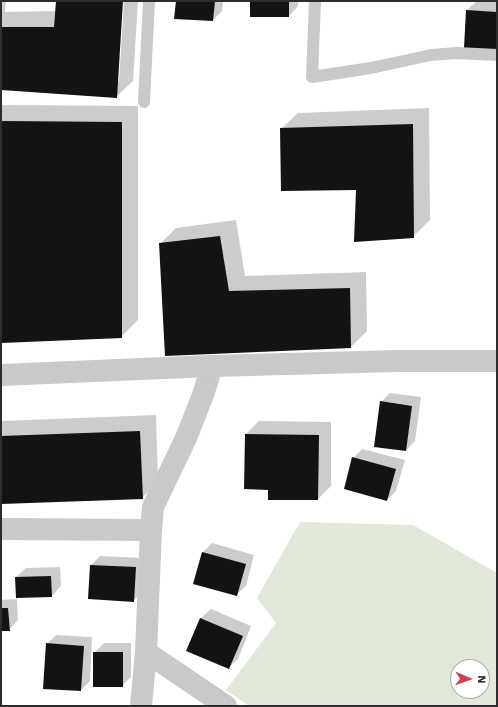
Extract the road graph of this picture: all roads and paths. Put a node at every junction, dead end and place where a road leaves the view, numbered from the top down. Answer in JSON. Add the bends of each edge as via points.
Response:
{"nodes":[{"id":1,"x":149,"y":1,"type":"edge"},
{"id":2,"x":315,"y":1,"type":"edge"},
{"id":3,"x":497,"y":55,"type":"edge"},
{"id":4,"x":144,"y":102,"type":"dead end"},
{"id":5,"x":497,"y":361,"type":"edge"},
{"id":6,"x":212,"y":366,"type":"junction"},
{"id":7,"x":1,"y":375,"type":"edge"},
{"id":8,"x":1,"y":529,"type":"edge"},
{"id":9,"x":151,"y":530,"type":"junction"},
{"id":10,"x":146,"y":652,"type":"junction"},
{"id":11,"x":141,"y":706,"type":"edge"},
{"id":12,"x":226,"y":706,"type":"edge"}],
"edges":[{"from":1,"to":4,"type":"lane"},
{"from":2,"to":3,"type":"lane","via":[[312,77],[431,55]]},
{"from":5,"to":6,"type":"street"},
{"from":6,"to":7,"type":"street"},
{"from":6,"to":9,"type":"street","via":[[204,395],[153,507]]},
{"from":8,"to":9,"type":"street"},
{"from":9,"to":10,"type":"street"},
{"from":10,"to":11,"type":"street"},
{"from":10,"to":12,"type":"street"}]}
